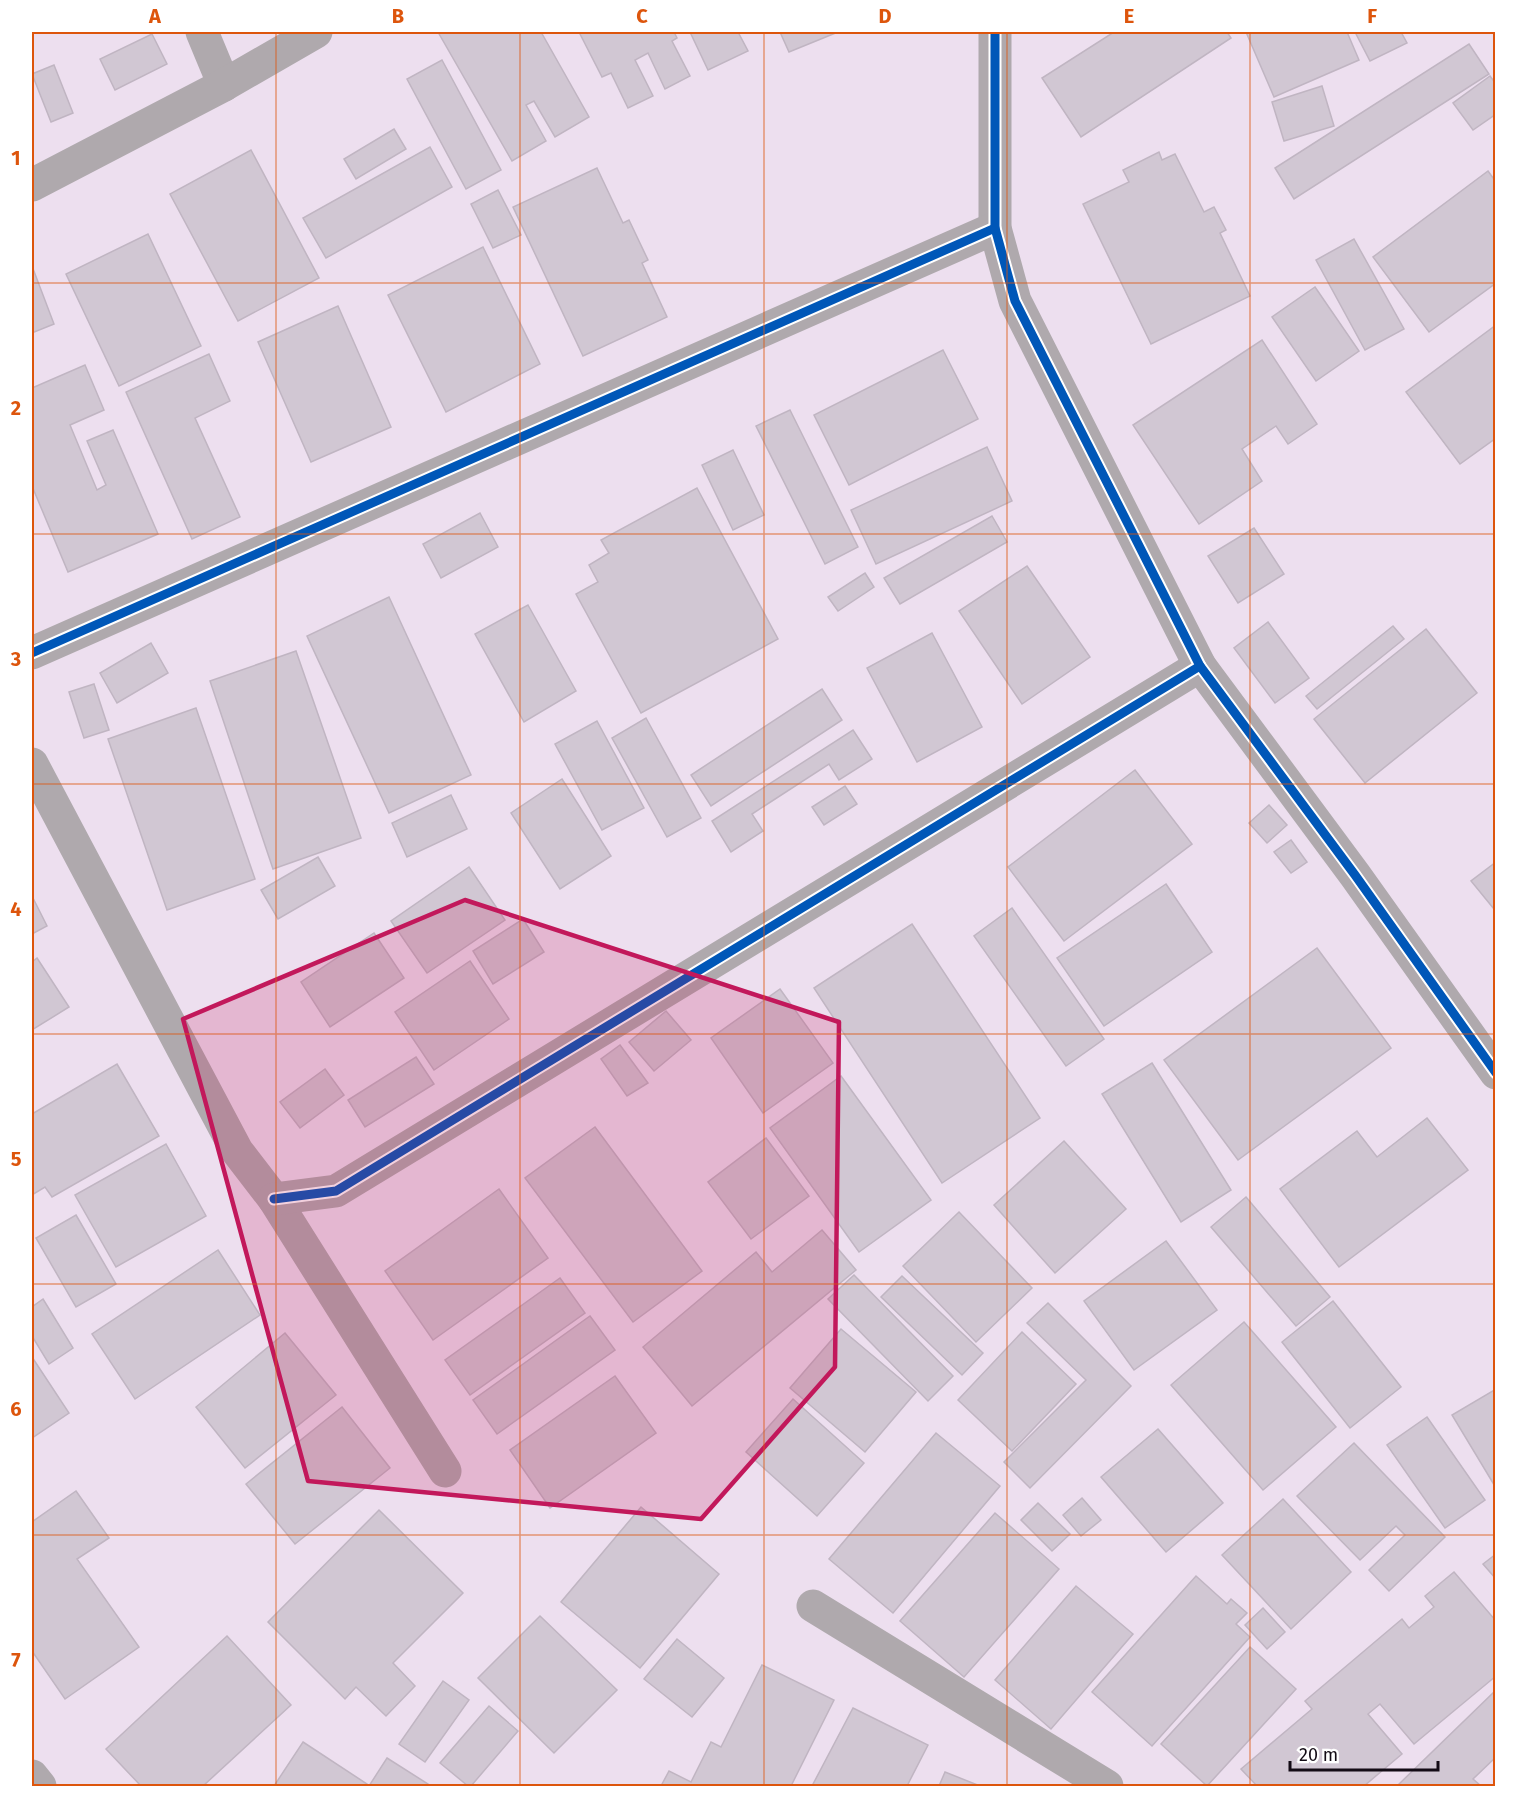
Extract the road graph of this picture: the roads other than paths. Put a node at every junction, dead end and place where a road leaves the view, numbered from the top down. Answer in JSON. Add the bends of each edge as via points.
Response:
{"nodes":[{"id":1,"x":202,"y":32,"type":"edge"},
{"id":2,"x":316,"y":32,"type":"edge"},
{"id":3,"x":995,"y":32,"type":"edge"},
{"id":4,"x":224,"y":86,"type":"junction"},
{"id":5,"x":32,"y":185,"type":"edge"},
{"id":6,"x":995,"y":228,"type":"junction"},
{"id":7,"x":32,"y":653,"type":"edge"},
{"id":8,"x":1200,"y":666,"type":"junction"},
{"id":9,"x":32,"y":764,"type":"edge"},
{"id":10,"x":1496,"y":1073,"type":"edge"},
{"id":11,"x":274,"y":1199,"type":"junction"},
{"id":12,"x":446,"y":1471,"type":"dead end"},
{"id":13,"x":813,"y":1606,"type":"dead end"},
{"id":14,"x":32,"y":1776,"type":"edge"},
{"id":15,"x":40,"y":1786,"type":"edge"},
{"id":16,"x":1107,"y":1786,"type":"edge"}],
"edges":[{"from":1,"to":4,"type":"street"},
{"from":2,"to":4,"type":"street"},
{"from":3,"to":6,"type":"street"},
{"from":4,"to":5,"type":"street"},
{"from":6,"to":7,"type":"street"},
{"from":6,"to":8,"type":"street","via":[[1015,301]]},
{"from":8,"to":10,"type":"street"},
{"from":8,"to":11,"type":"street","via":[[336,1191]]},
{"from":9,"to":11,"type":"street","via":[[237,1151]]},
{"from":11,"to":12,"type":"street"},
{"from":13,"to":16,"type":"street"},
{"from":14,"to":15,"type":"street"}]}
